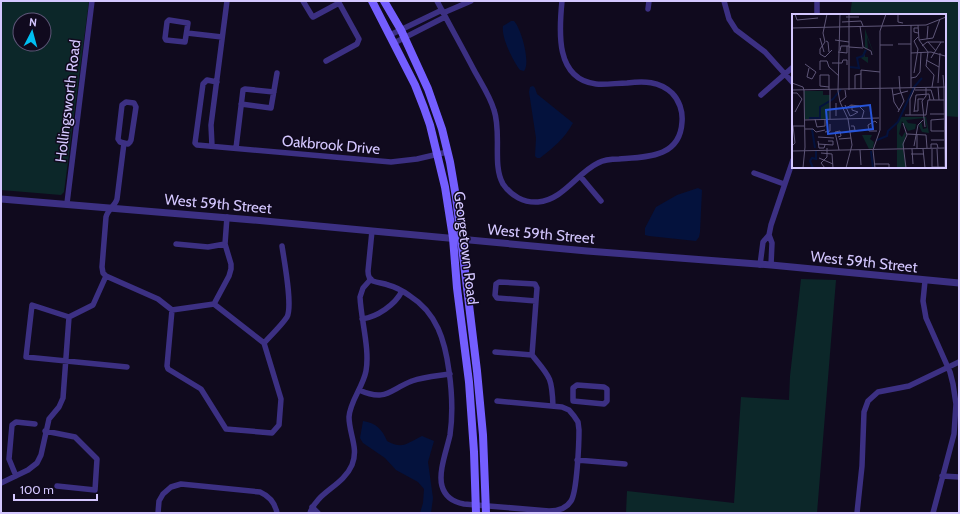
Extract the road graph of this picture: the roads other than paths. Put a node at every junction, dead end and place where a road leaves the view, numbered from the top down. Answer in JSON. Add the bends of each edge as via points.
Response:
{"nodes":[{"id":1,"x":92,"y":1,"type":"edge"},
{"id":2,"x":227,"y":1,"type":"edge"},
{"id":3,"x":372,"y":1,"type":"edge"},
{"id":4,"x":384,"y":1,"type":"edge"},
{"id":5,"x":437,"y":1,"type":"edge"},
{"id":6,"x":472,"y":1,"type":"edge"},
{"id":7,"x":562,"y":1,"type":"edge"},
{"id":8,"x":649,"y":1,"type":"edge"},
{"id":9,"x":724,"y":1,"type":"edge"},
{"id":10,"x":817,"y":1,"type":"edge"},
{"id":11,"x":306,"y":2,"type":"edge"},
{"id":12,"x":339,"y":2,"type":"edge"},
{"id":13,"x":648,"y":8,"type":"dead end"},
{"id":14,"x":443,"y":13,"type":"junction"},
{"id":15,"x":817,"y":14,"type":"edge"},
{"id":16,"x":187,"y":33,"type":"junction"},
{"id":17,"x":403,"y":34,"type":"junction"},
{"id":18,"x":222,"y":37,"type":"junction"},
{"id":19,"x":392,"y":39,"type":"junction"},
{"id":20,"x":326,"y":61,"type":"dead end"},
{"id":21,"x":792,"y":68,"type":"edge"},
{"id":22,"x":276,"y":73,"type":"dead end"},
{"id":23,"x":785,"y":74,"type":"junction"},
{"id":24,"x":217,"y":82,"type":"junction"},
{"id":25,"x":792,"y":83,"type":"edge"},
{"id":26,"x":274,"y":92,"type":"junction"},
{"id":27,"x":761,"y":95,"type":"dead end"},
{"id":28,"x":241,"y":104,"type":"junction"},
{"id":29,"x":124,"y":143,"type":"junction"},
{"id":30,"x":212,"y":146,"type":"junction"},
{"id":31,"x":236,"y":148,"type":"junction"},
{"id":32,"x":447,"y":152,"type":"junction"},
{"id":33,"x":437,"y":154,"type":"junction"},
{"id":34,"x":792,"y":163,"type":"edge"},
{"id":35,"x":754,"y":173,"type":"dead end"},
{"id":36,"x":580,"y":176,"type":"junction"},
{"id":37,"x":784,"y":184,"type":"junction"},
{"id":38,"x":1,"y":199,"type":"edge"},
{"id":39,"x":601,"y":201,"type":"dead end"},
{"id":40,"x":67,"y":204,"type":"junction"},
{"id":41,"x":112,"y":207,"type":"junction"},
{"id":42,"x":227,"y":217,"type":"junction"},
{"id":43,"x":372,"y":231,"type":"junction"},
{"id":44,"x":769,"y":235,"type":"junction"},
{"id":45,"x":457,"y":239,"type":"junction"},
{"id":46,"x":176,"y":244,"type":"dead end"},
{"id":47,"x":225,"y":244,"type":"junction"},
{"id":48,"x":282,"y":246,"type":"dead end"},
{"id":49,"x":760,"y":265,"type":"junction"},
{"id":50,"x":771,"y":266,"type":"junction"},
{"id":51,"x":106,"y":276,"type":"junction"},
{"id":52,"x":371,"y":279,"type":"junction"},
{"id":53,"x":925,"y":281,"type":"junction"},
{"id":54,"x":959,"y":283,"type":"edge"},
{"id":55,"x":402,"y":291,"type":"junction"},
{"id":56,"x":536,"y":301,"type":"junction"},
{"id":57,"x":214,"y":304,"type":"junction"},
{"id":58,"x":172,"y":310,"type":"junction"},
{"id":59,"x":69,"y":317,"type":"junction"},
{"id":60,"x":362,"y":319,"type":"junction"},
{"id":61,"x":264,"y":343,"type":"junction"},
{"id":62,"x":494,"y":352,"type":"dead end"},
{"id":63,"x":532,"y":355,"type":"junction"},
{"id":64,"x":66,"y":361,"type":"junction"},
{"id":65,"x":959,"y":362,"type":"edge"},
{"id":66,"x":127,"y":367,"type":"dead end"},
{"id":67,"x":948,"y":367,"type":"junction"},
{"id":68,"x":450,"y":374,"type":"junction"},
{"id":69,"x":359,"y":390,"type":"junction"},
{"id":70,"x":497,"y":401,"type":"dead end"},
{"id":71,"x":573,"y":401,"type":"junction"},
{"id":72,"x":553,"y":406,"type":"junction"},
{"id":73,"x":567,"y":409,"type":"junction"},
{"id":74,"x":35,"y":424,"type":"dead end"},
{"id":75,"x":46,"y":431,"type":"junction"},
{"id":76,"x":577,"y":460,"type":"junction"},
{"id":77,"x":625,"y":464,"type":"dead end"},
{"id":78,"x":16,"y":476,"type":"junction"},
{"id":79,"x":942,"y":476,"type":"junction"},
{"id":80,"x":959,"y":477,"type":"edge"},
{"id":81,"x":1,"y":483,"type":"edge"},
{"id":82,"x":57,"y":486,"type":"dead end"},
{"id":83,"x":312,"y":507,"type":"junction"},
{"id":84,"x":476,"y":509,"type":"edge"},
{"id":85,"x":486,"y":510,"type":"edge"},
{"id":86,"x":560,"y":511,"type":"edge"},
{"id":87,"x":158,"y":513,"type":"edge"},
{"id":88,"x":277,"y":513,"type":"edge"},
{"id":89,"x":310,"y":513,"type":"edge"},
{"id":90,"x":318,"y":513,"type":"edge"},
{"id":91,"x":857,"y":513,"type":"edge"},
{"id":92,"x":933,"y":513,"type":"edge"}],
"edges":[{"from":1,"to":40,"type":"street","name":"Hollingsworth Road"},
{"from":2,"to":18,"type":"street"},
{"from":3,"to":19,"type":"main road","name":"Georgetown Road"},
{"from":4,"to":17,"type":"main road","name":"Georgetown Road"},
{"from":5,"to":14,"type":"street"},
{"from":6,"to":14,"type":"street"},
{"from":7,"to":36,"type":"street","via":[[560,33],[563,53],[569,68],[576,76],[594,84],[643,82],[659,85],[677,99],[682,117],[682,127],[677,139],[664,152],[647,157],[602,161]]},
{"from":8,"to":13,"type":"street"},
{"from":9,"to":23,"type":"street","via":[[729,19],[736,30],[762,49]]},
{"from":10,"to":15,"type":"street"},
{"from":11,"to":12,"type":"street","via":[[313,17]]},
{"from":12,"to":20,"type":"street","via":[[359,42]]},
{"from":14,"to":17,"type":"street"},
{"from":14,"to":36,"type":"street","via":[[492,104],[498,129],[498,171],[511,193],[522,199],[539,202],[556,196]]},
{"from":16,"to":16,"type":"street","via":[[187,22],[168,20],[166,40],[185,42]]},
{"from":16,"to":18,"type":"street"},
{"from":17,"to":19,"type":"street"},
{"from":17,"to":32,"type":"main road","name":"Georgetown Road","via":[[432,100]]},
{"from":18,"to":24,"type":"street"},
{"from":19,"to":33,"type":"main road","name":"Georgetown Road","via":[[415,85]]},
{"from":21,"to":23,"type":"street"},
{"from":22,"to":26,"type":"street"},
{"from":23,"to":25,"type":"street"},
{"from":23,"to":27,"type":"street"},
{"from":24,"to":30,"type":"street","via":[[211,128]]},
{"from":24,"to":30,"type":"street","name":"Oakbrook Drive","via":[[207,80],[203,84],[195,143]]},
{"from":26,"to":28,"type":"street","via":[[246,89],[243,91]]},
{"from":26,"to":28,"type":"street","via":[[271,108]]},
{"from":28,"to":31,"type":"street"},
{"from":29,"to":29,"type":"street","via":[[118,139],[122,105],[124,102],[132,102],[136,107],[131,140]]},
{"from":29,"to":41,"type":"street","via":[[117,198]]},
{"from":30,"to":31,"type":"street","name":"Oakbrook Drive"},
{"from":31,"to":33,"type":"street","name":"Oakbrook Drive","via":[[391,162]]},
{"from":32,"to":33,"type":"street","name":"Oakbrook Drive"},
{"from":32,"to":45,"type":"main road","name":"Georgetown Road","via":[[454,183]]},
{"from":33,"to":45,"type":"main road","name":"Georgetown Road"},
{"from":34,"to":37,"type":"street"},
{"from":35,"to":37,"type":"street"},
{"from":36,"to":39,"type":"street"},
{"from":37,"to":44,"type":"street"},
{"from":38,"to":40,"type":"street","name":"West 59th Street"},
{"from":40,"to":41,"type":"street","name":"West 59th Street"},
{"from":41,"to":42,"type":"street","name":"West 59th Street"},
{"from":41,"to":51,"type":"street","via":[[106,216],[102,260],[102,271]]},
{"from":42,"to":43,"type":"street","name":"West 59th Street"},
{"from":42,"to":47,"type":"street"},
{"from":43,"to":45,"type":"street","name":"West 59th Street"},
{"from":43,"to":52,"type":"street","via":[[368,271]]},
{"from":44,"to":49,"type":"street","via":[[762,242]]},
{"from":44,"to":50,"type":"street","via":[[772,243]]},
{"from":45,"to":49,"type":"street","name":"West 59th Street"},
{"from":45,"to":84,"type":"main road","name":"Georgetown Road","via":[[457,288],[471,409]]},
{"from":45,"to":85,"type":"main road","name":"Georgetown Road","via":[[480,400]]},
{"from":46,"to":47,"type":"street","via":[[208,247]]},
{"from":47,"to":57,"type":"street","via":[[231,271]]},
{"from":48,"to":61,"type":"street","via":[[290,306],[287,317]]},
{"from":49,"to":50,"type":"street","name":"West 59th Street"},
{"from":50,"to":53,"type":"street","name":"West 59th Street"},
{"from":51,"to":58,"type":"street","via":[[158,299]]},
{"from":51,"to":59,"type":"street","via":[[93,305]]},
{"from":52,"to":55,"type":"street"},
{"from":52,"to":60,"type":"street","via":[[364,286],[361,295]]},
{"from":53,"to":54,"type":"street","name":"West 59th Street"},
{"from":53,"to":67,"type":"street","via":[[923,301],[926,318]]},
{"from":55,"to":60,"type":"street","via":[[398,299],[376,315]]},
{"from":55,"to":68,"type":"street","via":[[424,308],[438,326]]},
{"from":56,"to":56,"type":"street","via":[[538,288],[535,284],[497,283],[497,298]]},
{"from":56,"to":63,"type":"street"},
{"from":57,"to":58,"type":"street"},
{"from":57,"to":61,"type":"street"},
{"from":58,"to":61,"type":"street","via":[[168,369],[201,389],[226,429],[272,433],[279,425],[281,400]]},
{"from":59,"to":64,"type":"street"},
{"from":59,"to":64,"type":"street","via":[[32,304],[27,358]]},
{"from":60,"to":69,"type":"street","via":[[367,365]]},
{"from":62,"to":63,"type":"street"},
{"from":63,"to":72,"type":"street","via":[[550,379]]},
{"from":64,"to":66,"type":"street"},
{"from":64,"to":75,"type":"street","via":[[63,398],[49,419]]},
{"from":65,"to":67,"type":"street"},
{"from":67,"to":79,"type":"street","via":[[955,391],[956,411],[954,434]]},
{"from":67,"to":91,"type":"street","via":[[909,386],[878,392],[867,402],[864,412]]},
{"from":68,"to":69,"type":"street","via":[[420,379],[380,396]]},
{"from":68,"to":84,"type":"street","via":[[452,417],[441,476],[442,484],[446,494],[454,501]]},
{"from":69,"to":83,"type":"street","via":[[349,416],[355,448],[354,459],[344,477]]},
{"from":70,"to":72,"type":"street"},
{"from":71,"to":71,"type":"street","via":[[604,404],[608,390],[604,387],[576,385],[573,388]]},
{"from":71,"to":73,"type":"street"},
{"from":72,"to":73,"type":"street"},
{"from":73,"to":76,"type":"street","via":[[578,425]]},
{"from":74,"to":78,"type":"street","via":[[16,422],[12,425],[10,459]]},
{"from":75,"to":78,"type":"street","via":[[38,461],[32,468]]},
{"from":75,"to":82,"type":"street","via":[[75,437],[97,459],[95,490]]},
{"from":76,"to":77,"type":"street"},
{"from":76,"to":86,"type":"street","via":[[574,495],[569,504]]},
{"from":78,"to":81,"type":"street"},
{"from":79,"to":80,"type":"street"},
{"from":79,"to":92,"type":"street"},
{"from":83,"to":89,"type":"street"},
{"from":83,"to":90,"type":"street"},
{"from":84,"to":85,"type":"street"},
{"from":85,"to":86,"type":"street"},
{"from":87,"to":88,"type":"street","via":[[161,497],[173,486],[183,484],[260,492],[272,501]]}]}
